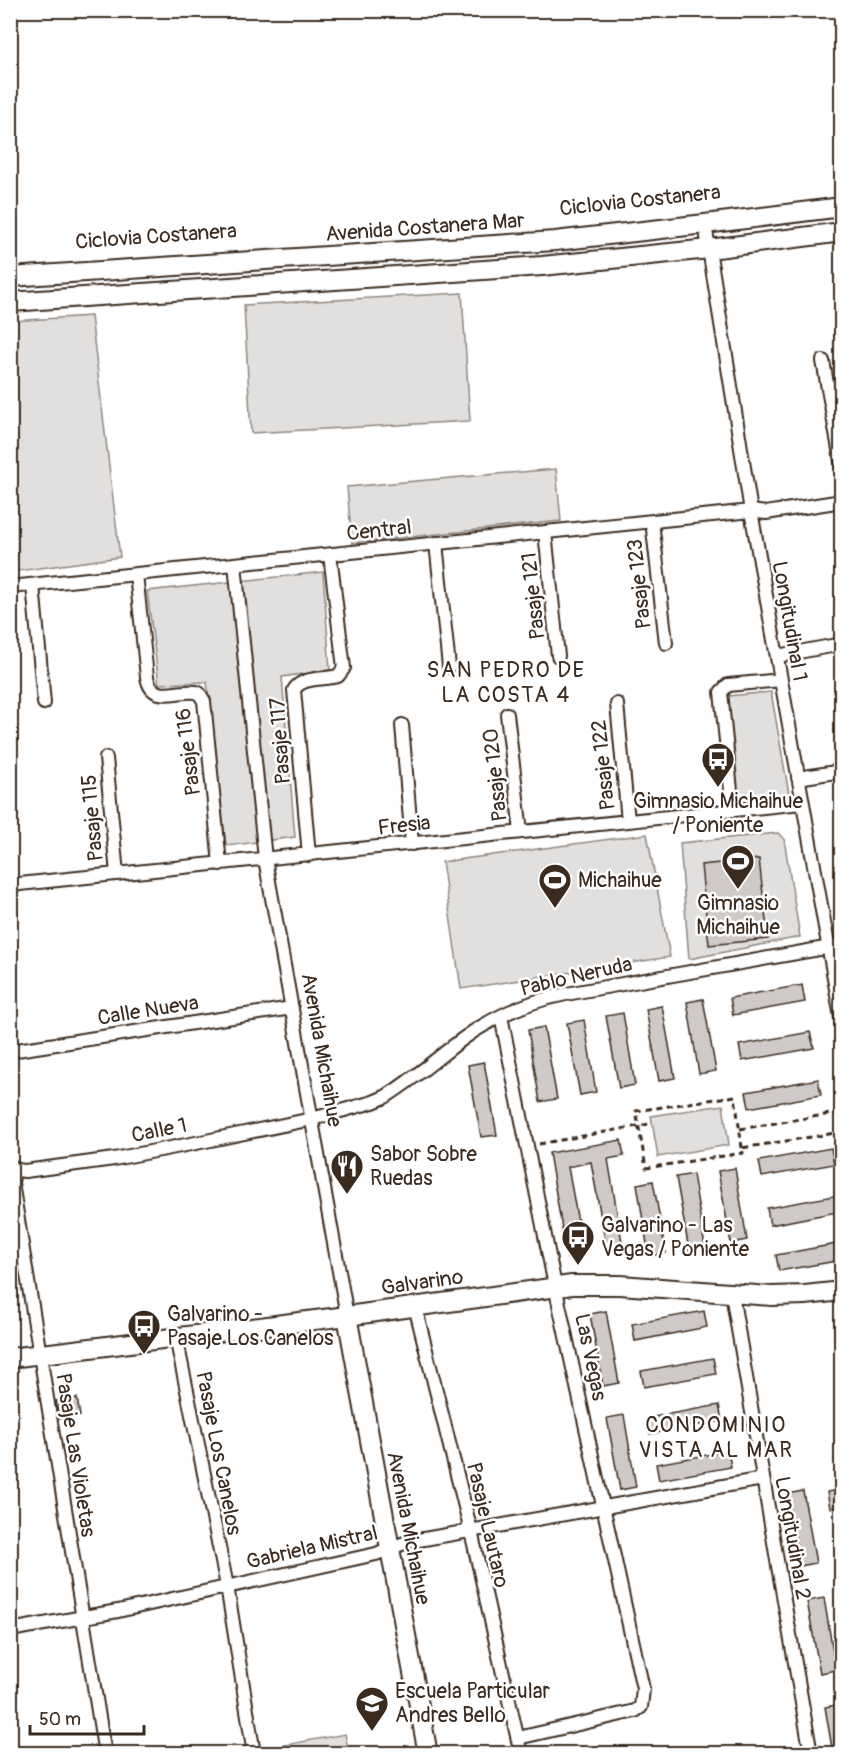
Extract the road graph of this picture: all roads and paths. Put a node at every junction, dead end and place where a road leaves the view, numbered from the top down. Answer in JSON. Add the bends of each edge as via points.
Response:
{"nodes":[{"id":1,"x":842,"y":207,"type":"edge"},
{"id":2,"x":705,"y":224,"type":"junction"},
{"id":3,"x":842,"y":232,"type":"edge"},
{"id":4,"x":708,"y":249,"type":"junction"},
{"id":5,"x":198,"y":265,"type":"junction"},
{"id":6,"x":10,"y":277,"type":"edge"},
{"id":7,"x":200,"y":290,"type":"junction"},
{"id":8,"x":10,"y":302,"type":"edge"},
{"id":9,"x":823,"y":361,"type":"dead end"},
{"id":10,"x":842,"y":466,"type":"edge"},
{"id":11,"x":842,"y":501,"type":"edge"},
{"id":12,"x":751,"y":511,"type":"junction"},
{"id":13,"x":652,"y":521,"type":"junction"},
{"id":14,"x":545,"y":532,"type":"junction"},
{"id":15,"x":436,"y":543,"type":"junction"},
{"id":16,"x":330,"y":555,"type":"junction"},
{"id":17,"x":235,"y":564,"type":"junction"},
{"id":18,"x":136,"y":574,"type":"junction"},
{"id":19,"x":33,"y":585,"type":"junction"},
{"id":20,"x":10,"y":587,"type":"edge"},
{"id":21,"x":666,"y":643,"type":"dead end"},
{"id":22,"x":842,"y":644,"type":"edge"},
{"id":23,"x":558,"y":656,"type":"dead end"},
{"id":24,"x":777,"y":656,"type":"junction"},
{"id":25,"x":449,"y":667,"type":"dead end"},
{"id":26,"x":781,"y":680,"type":"junction"},
{"id":27,"x":44,"y":703,"type":"dead end"},
{"id":28,"x":616,"y":704,"type":"dead end"},
{"id":29,"x":507,"y":714,"type":"dead end"},
{"id":30,"x":402,"y":725,"type":"dead end"},
{"id":31,"x":106,"y":758,"type":"dead end"},
{"id":32,"x":842,"y":771,"type":"edge"},
{"id":33,"x":798,"y":778,"type":"junction"},
{"id":34,"x":802,"y":803,"type":"junction"},
{"id":35,"x":733,"y":810,"type":"junction"},
{"id":36,"x":628,"y":821,"type":"junction"},
{"id":37,"x":521,"y":832,"type":"junction"},
{"id":38,"x":412,"y":844,"type":"junction"},
{"id":39,"x":309,"y":855,"type":"junction"},
{"id":40,"x":265,"y":859,"type":"junction"},
{"id":41,"x":220,"y":864,"type":"junction"},
{"id":42,"x":117,"y":874,"type":"junction"},
{"id":43,"x":10,"y":885,"type":"edge"},
{"id":44,"x":842,"y":945,"type":"edge"},
{"id":45,"x":828,"y":947,"type":"junction"},
{"id":46,"x":292,"y":1008,"type":"junction"},
{"id":47,"x":501,"y":1016,"type":"junction"},
{"id":48,"x":842,"y":1023,"type":"edge"},
{"id":49,"x":10,"y":1051,"type":"edge"},
{"id":50,"x":842,"y":1112,"type":"edge"},
{"id":51,"x":312,"y":1119,"type":"junction"},
{"id":52,"x":649,"y":1124,"type":"dead end"},
{"id":53,"x":639,"y":1126,"type":"junction"},
{"id":54,"x":739,"y":1129,"type":"junction"},
{"id":55,"x":842,"y":1132,"type":"edge"},
{"id":56,"x":528,"y":1146,"type":"junction"},
{"id":57,"x":742,"y":1148,"type":"junction"},
{"id":58,"x":12,"y":1167,"type":"edge"},
{"id":59,"x":555,"y":1286,"type":"junction"},
{"id":60,"x":842,"y":1291,"type":"edge"},
{"id":61,"x":732,"y":1294,"type":"junction"},
{"id":62,"x":415,"y":1306,"type":"junction"},
{"id":63,"x":347,"y":1316,"type":"junction"},
{"id":64,"x":176,"y":1337,"type":"junction"},
{"id":65,"x":40,"y":1354,"type":"junction"},
{"id":66,"x":10,"y":1358,"type":"edge"},
{"id":67,"x":763,"y":1479,"type":"junction"},
{"id":68,"x":604,"y":1507,"type":"junction"},
{"id":69,"x":471,"y":1531,"type":"junction"},
{"id":70,"x":390,"y":1549,"type":"junction"},
{"id":71,"x":226,"y":1586,"type":"junction"},
{"id":72,"x":83,"y":1618,"type":"junction"},
{"id":73,"x":10,"y":1630,"type":"edge"},
{"id":74,"x":518,"y":1738,"type":"junction"},
{"id":75,"x":105,"y":1754,"type":"edge"},
{"id":76,"x":254,"y":1754,"type":"edge"},
{"id":77,"x":428,"y":1754,"type":"edge"},
{"id":78,"x":521,"y":1754,"type":"edge"},
{"id":79,"x":812,"y":1754,"type":"edge"}],
"edges":[{"from":1,"to":2,"type":"main road","name":"Avenida Costanera Mar"},
{"from":2,"to":4,"type":"street","name":"Longitudinal 1"},
{"from":2,"to":5,"type":"main road","name":"Avenida Costanera Mar","via":[[555,241]]},
{"from":3,"to":4,"type":"main road"},
{"from":4,"to":7,"type":"main road","via":[[542,266]]},
{"from":4,"to":12,"type":"street","name":"Longitudinal 1"},
{"from":5,"to":6,"type":"main road","name":"Avenida Costanera Mar"},
{"from":5,"to":7,"type":"main road"},
{"from":7,"to":8,"type":"main road"},
{"from":9,"to":10,"type":"street"},
{"from":11,"to":12,"type":"street","name":"Central","via":[[766,513]]},
{"from":12,"to":13,"type":"street","name":"Central"},
{"from":12,"to":24,"type":"street","name":"Longitudinal 1"},
{"from":13,"to":14,"type":"street","name":"Central"},
{"from":13,"to":21,"type":"street","name":"Pasaje 123"},
{"from":14,"to":15,"type":"street","name":"Central"},
{"from":14,"to":23,"type":"street","name":"Pasaje 121"},
{"from":15,"to":16,"type":"street","name":"Central"},
{"from":15,"to":25,"type":"street"},
{"from":16,"to":17,"type":"street","name":"Central"},
{"from":16,"to":39,"type":"street","name":"Pasaje 117","via":[[344,668],[338,676],[302,682],[294,690]]},
{"from":17,"to":18,"type":"street","name":"Central"},
{"from":17,"to":40,"type":"street","name":"Avenida Michaihue"},
{"from":18,"to":19,"type":"street","name":"Central"},
{"from":18,"to":41,"type":"street","name":"Pasaje 116","via":[[149,687],[163,694],[196,692],[204,701]]},
{"from":19,"to":20,"type":"street","name":"Central"},
{"from":19,"to":27,"type":"street"},
{"from":22,"to":24,"type":"street"},
{"from":24,"to":26,"type":"street","name":"Longitudinal 1"},
{"from":26,"to":33,"type":"street","name":"Longitudinal 1"},
{"from":26,"to":35,"type":"street","via":[[728,685],[722,692]]},
{"from":28,"to":36,"type":"street","name":"Pasaje 122"},
{"from":29,"to":37,"type":"street","name":"Pasaje 120"},
{"from":30,"to":38,"type":"street"},
{"from":31,"to":42,"type":"street","name":"Pasaje 115"},
{"from":32,"to":33,"type":"street"},
{"from":33,"to":34,"type":"street","name":"Longitudinal 1"},
{"from":34,"to":35,"type":"street","name":"Fresia"},
{"from":34,"to":45,"type":"street","name":"Longitudinal 1"},
{"from":35,"to":36,"type":"street","name":"Fresia"},
{"from":36,"to":37,"type":"street","name":"Fresia"},
{"from":37,"to":38,"type":"street","name":"Fresia"},
{"from":38,"to":39,"type":"street","name":"Fresia"},
{"from":39,"to":40,"type":"street","name":"Fresia"},
{"from":40,"to":41,"type":"street","name":"Fresia"},
{"from":40,"to":46,"type":"street","name":"Avenida Michaihue"},
{"from":41,"to":42,"type":"street","name":"Fresia"},
{"from":42,"to":43,"type":"street","name":"Fresia"},
{"from":44,"to":45,"type":"street","name":"Pablo Neruda"},
{"from":45,"to":47,"type":"street","name":"Pablo Neruda","via":[[557,996]]},
{"from":45,"to":48,"type":"street","name":"Longitudinal 1"},
{"from":46,"to":49,"type":"street","name":"Calle Nueva"},
{"from":46,"to":51,"type":"street","name":"Avenida Michaihue"},
{"from":47,"to":51,"type":"street","name":"Pablo Neruda","via":[[464,1038],[385,1097]]},
{"from":47,"to":56,"type":"street","name":"Las Vegas"},
{"from":50,"to":54,"type":"path"},
{"from":51,"to":58,"type":"street","name":"Calle 1","via":[[114,1159],[25,1171]]},
{"from":51,"to":63,"type":"street","name":"Avenida Michaihue"},
{"from":52,"to":53,"type":"path"},
{"from":53,"to":54,"type":"path","via":[[636,1112],[735,1096]]},
{"from":53,"to":56,"type":"path"},
{"from":53,"to":57,"type":"path","via":[[646,1168],[743,1153]]},
{"from":54,"to":57,"type":"path"},
{"from":55,"to":57,"type":"path"},
{"from":56,"to":59,"type":"street","name":"Las Vegas"},
{"from":58,"to":65,"type":"street","name":"Pasaje Las Violetas"},
{"from":59,"to":61,"type":"main road","name":"Galvarino","via":[[611,1285]]},
{"from":59,"to":62,"type":"main road","name":"Galvarino"},
{"from":59,"to":68,"type":"street","name":"Las Vegas"},
{"from":60,"to":61,"type":"main road","name":"Galvarino","via":[[788,1296]]},
{"from":61,"to":67,"type":"street","name":"Longitudinal 2"},
{"from":62,"to":63,"type":"main road","name":"Galvarino"},
{"from":62,"to":69,"type":"street","name":"Pasaje Lautaro"},
{"from":63,"to":64,"type":"main road","name":"Galvarino"},
{"from":63,"to":70,"type":"main road","name":"Avenida Michaihue"},
{"from":64,"to":65,"type":"main road","name":"Galvarino"},
{"from":64,"to":71,"type":"street","name":"Pasaje Los Canelos"},
{"from":65,"to":66,"type":"main road","name":"Galvarino"},
{"from":65,"to":72,"type":"street","name":"Pasaje Las Violetas"},
{"from":67,"to":68,"type":"street","name":"Gabriela Mistral"},
{"from":67,"to":79,"type":"street","name":"Longitudinal 2"},
{"from":68,"to":69,"type":"street","name":"Gabriela Mistral"},
{"from":68,"to":74,"type":"street","name":"Las Vegas","via":[[643,1689],[641,1707]]},
{"from":69,"to":70,"type":"street","name":"Gabriela Mistral","via":[[407,1542]]},
{"from":69,"to":74,"type":"street","name":"Pasaje Lautaro"},
{"from":70,"to":71,"type":"street","name":"Gabriela Mistral"},
{"from":70,"to":77,"type":"main road","name":"Avenida Michaihue"},
{"from":71,"to":72,"type":"street","name":"Gabriela Mistral"},
{"from":71,"to":76,"type":"street","name":"Pasaje Los Canelos"},
{"from":72,"to":73,"type":"street","name":"Gabriela Mistral"},
{"from":72,"to":75,"type":"street","name":"Pasaje Las Violetas"},
{"from":74,"to":78,"type":"street","name":"Pasaje Lautaro"}]}
